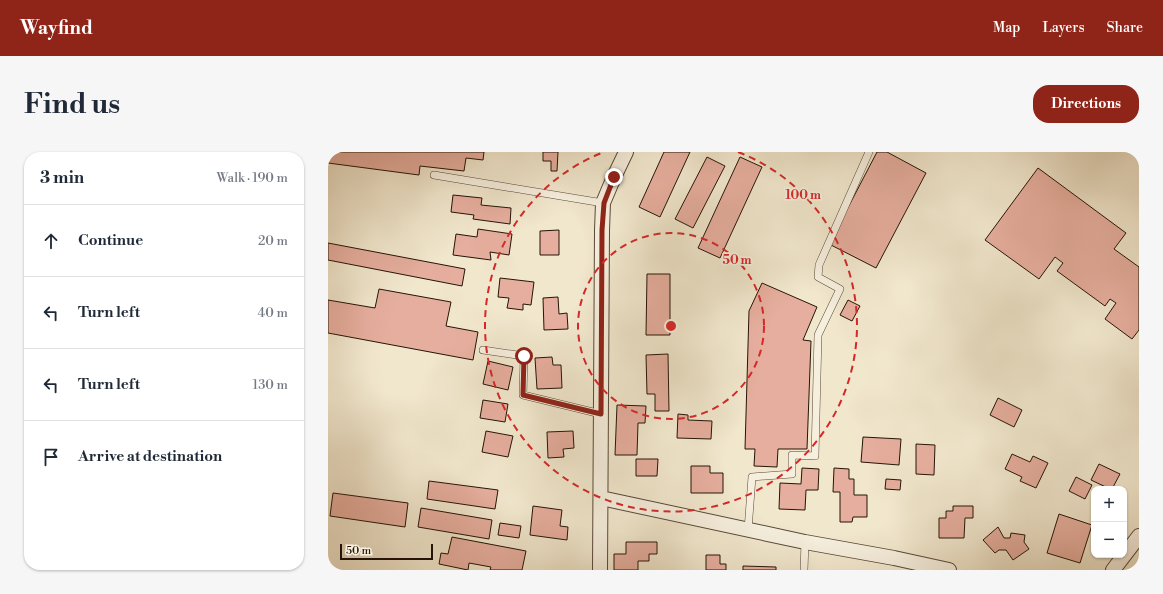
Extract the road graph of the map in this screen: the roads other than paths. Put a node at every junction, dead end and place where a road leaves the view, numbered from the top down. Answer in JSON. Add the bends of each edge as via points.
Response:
{"nodes":[{"id":1,"x":626,"y":152,"type":"edge"},
{"id":2,"x":869,"y":152,"type":"edge"},
{"id":3,"x":434,"y":175,"type":"dead end"},
{"id":4,"x":604,"y":203,"type":"junction"},
{"id":5,"x":483,"y":350,"type":"dead end"},
{"id":6,"x":601,"y":414,"type":"junction"},
{"id":7,"x":601,"y":498,"type":"junction"},
{"id":8,"x":748,"y":530,"type":"junction"},
{"id":9,"x":1139,"y":536,"type":"edge"},
{"id":10,"x":805,"y":542,"type":"junction"},
{"id":11,"x":600,"y":570,"type":"edge"},
{"id":12,"x":804,"y":570,"type":"edge"},
{"id":13,"x":949,"y":570,"type":"edge"},
{"id":14,"x":1113,"y":570,"type":"edge"}],
"edges":[{"from":1,"to":4,"type":"street"},
{"from":2,"to":8,"type":"lane","via":[[819,265],[818,277],[840,289],[818,335],[815,456],[792,455],[792,474],[752,477]]},
{"from":3,"to":4,"type":"lane"},
{"from":4,"to":6,"type":"street"},
{"from":5,"to":6,"type":"lane","via":[[524,356],[523,395]]},
{"from":6,"to":7,"type":"street"},
{"from":7,"to":8,"type":"street"},
{"from":7,"to":11,"type":"street"},
{"from":8,"to":10,"type":"street"},
{"from":9,"to":14,"type":"street"},
{"from":10,"to":12,"type":"lane"},
{"from":10,"to":13,"type":"street"}]}
